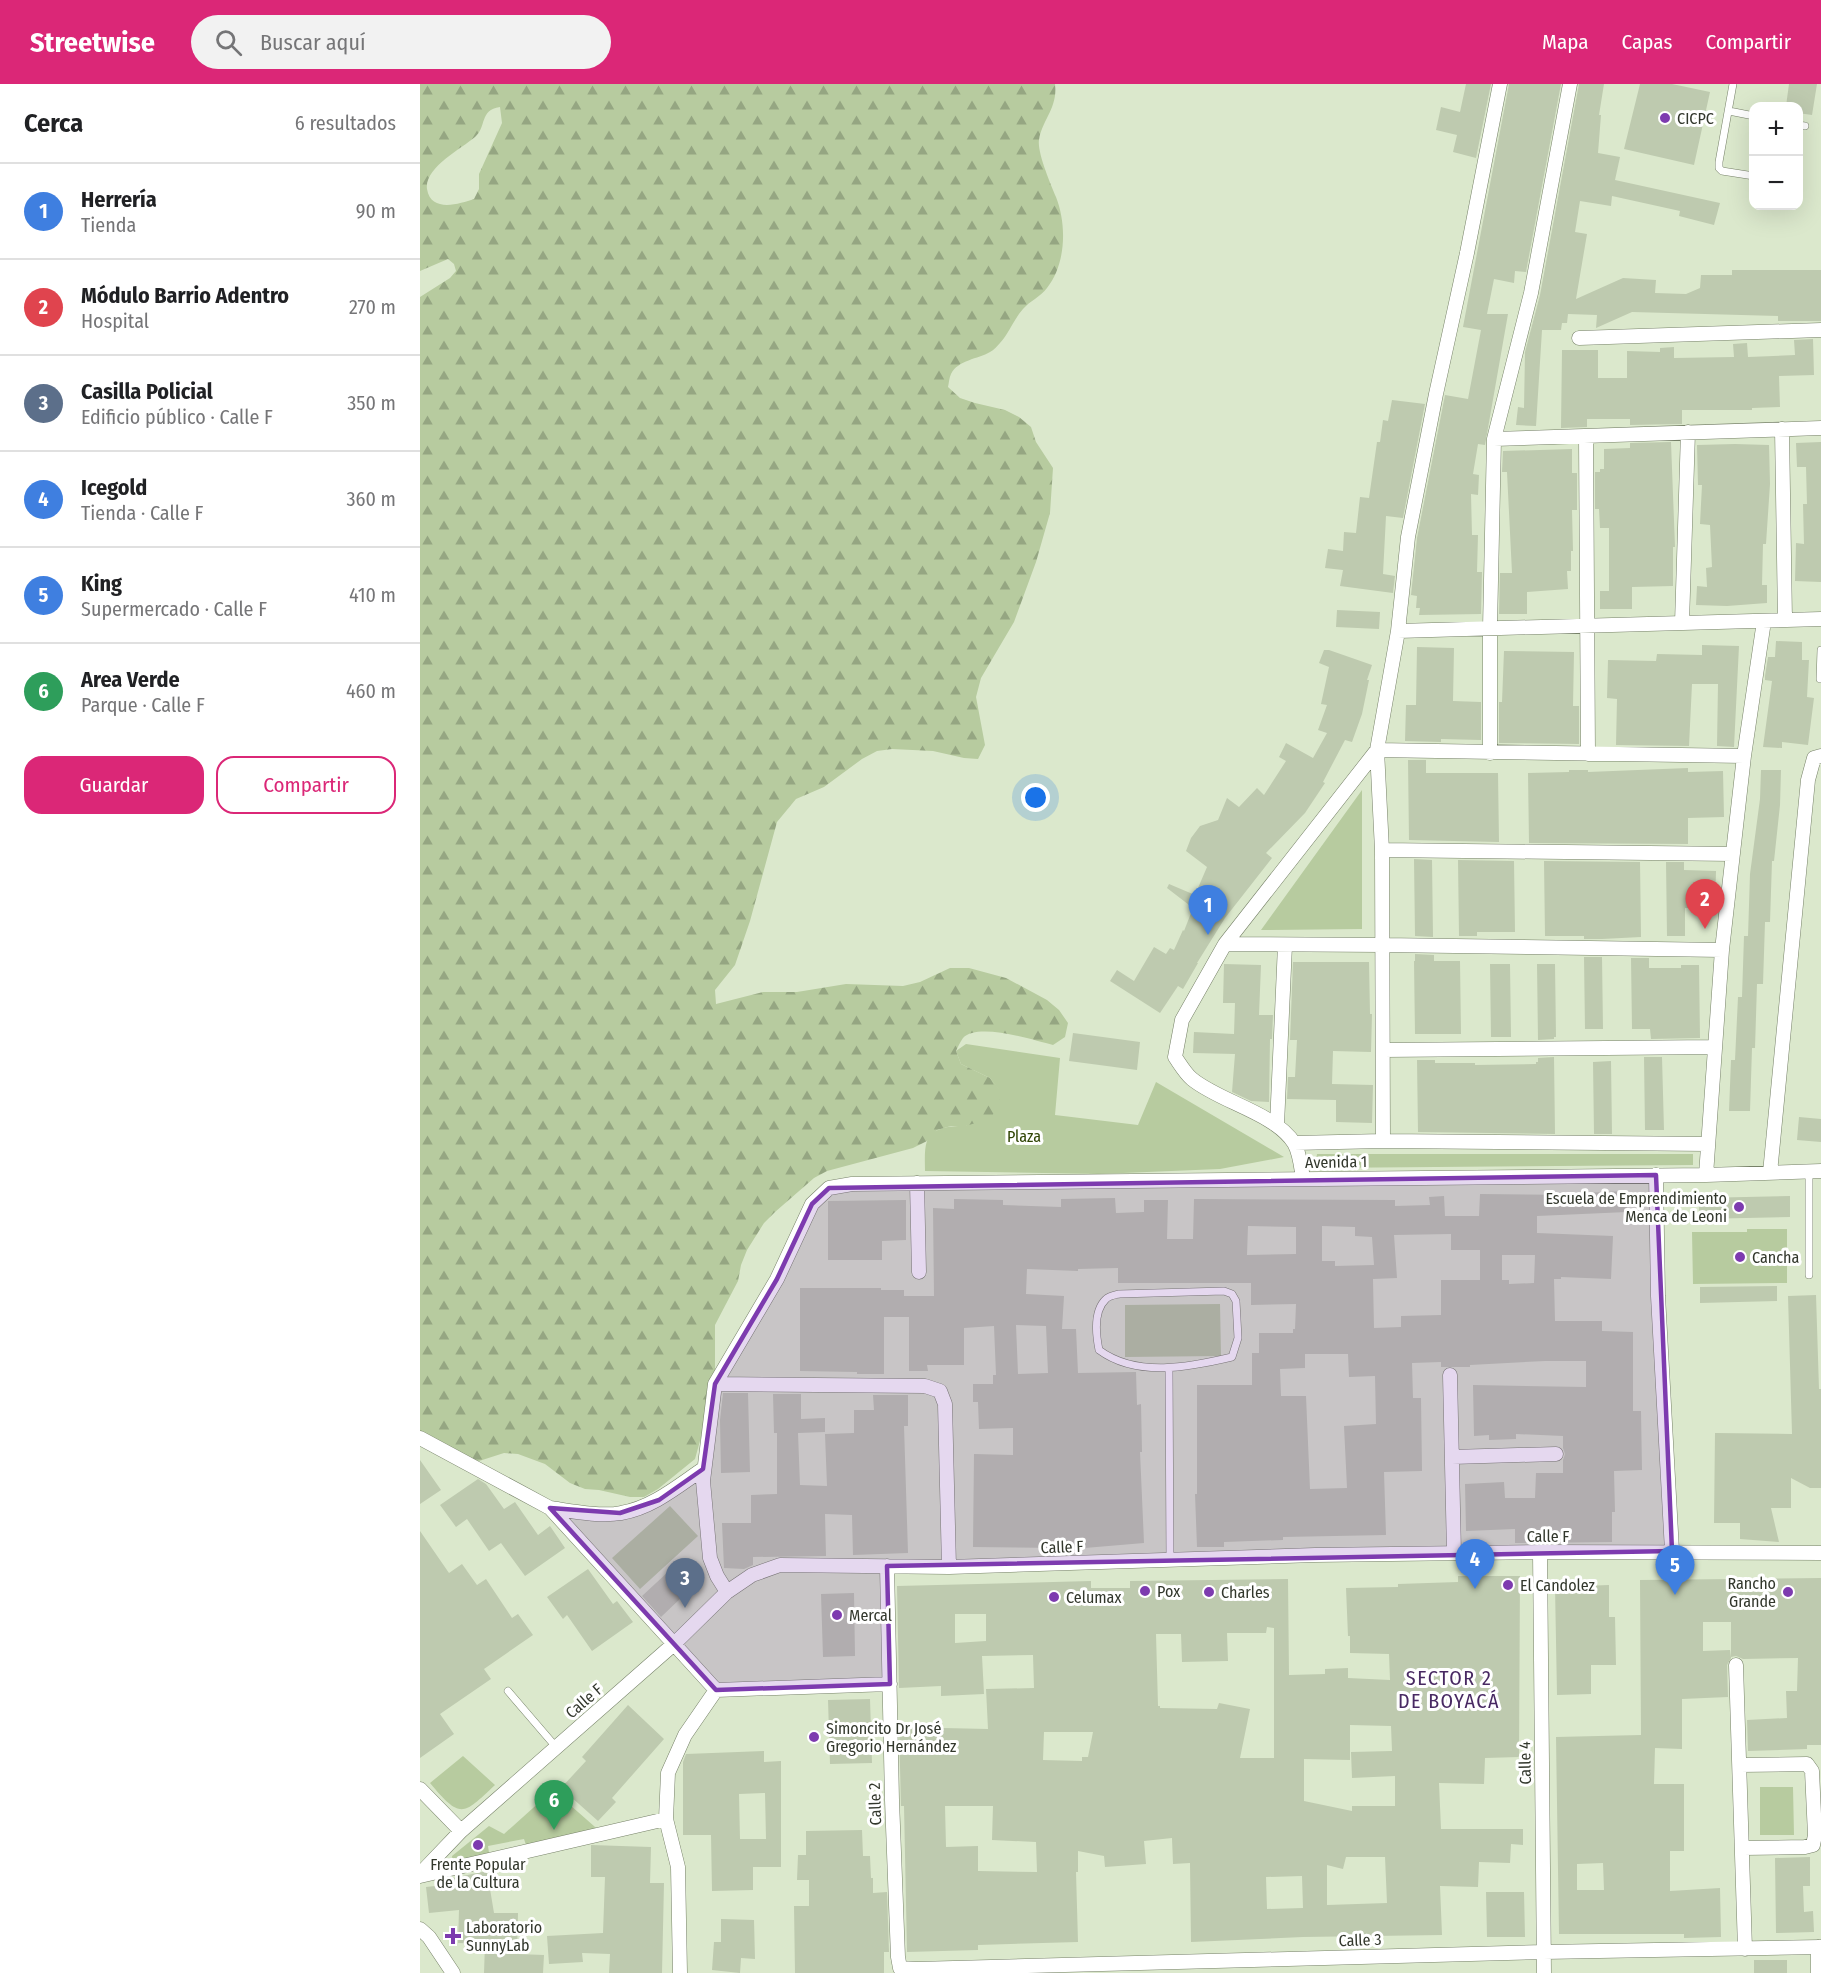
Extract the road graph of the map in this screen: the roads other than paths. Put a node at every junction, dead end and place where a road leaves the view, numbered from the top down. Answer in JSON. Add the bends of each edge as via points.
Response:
{"nodes":[{"id":1,"x":1500,"y":84,"type":"edge"},
{"id":2,"x":1570,"y":84,"type":"edge"},
{"id":3,"x":1733,"y":84,"type":"edge"},
{"id":4,"x":1729,"y":111,"type":"junction"},
{"id":5,"x":1749,"y":115,"type":"edge"},
{"id":6,"x":1749,"y":175,"type":"edge"},
{"id":7,"x":1821,"y":330,"type":"edge"},
{"id":8,"x":1579,"y":338,"type":"dead end"},
{"id":9,"x":1821,"y":428,"type":"edge"},
{"id":10,"x":1782,"y":429,"type":"junction"},
{"id":11,"x":1688,"y":432,"type":"junction"},
{"id":12,"x":1586,"y":436,"type":"junction"},
{"id":13,"x":1494,"y":439,"type":"junction"},
{"id":14,"x":1821,"y":619,"type":"edge"},
{"id":15,"x":1785,"y":620,"type":"junction"},
{"id":16,"x":1764,"y":621,"type":"junction"},
{"id":17,"x":1682,"y":623,"type":"junction"},
{"id":18,"x":1588,"y":626,"type":"junction"},
{"id":19,"x":1490,"y":628,"type":"junction"},
{"id":20,"x":1398,"y":631,"type":"junction"},
{"id":21,"x":1821,"y":650,"type":"edge"},
{"id":22,"x":1820,"y":679,"type":"edge"},
{"id":23,"x":1377,"y":750,"type":"junction"},
{"id":24,"x":1490,"y":753,"type":"junction"},
{"id":25,"x":1588,"y":754,"type":"junction"},
{"id":26,"x":1744,"y":756,"type":"junction"},
{"id":27,"x":1821,"y":756,"type":"edge"},
{"id":28,"x":1382,"y":850,"type":"junction"},
{"id":29,"x":1733,"y":854,"type":"junction"},
{"id":30,"x":1225,"y":944,"type":"junction"},
{"id":31,"x":1285,"y":945,"type":"junction"},
{"id":32,"x":1383,"y":945,"type":"junction"},
{"id":33,"x":1722,"y":950,"type":"junction"},
{"id":34,"x":1715,"y":1047,"type":"junction"},
{"id":35,"x":1383,"y":1050,"type":"junction"},
{"id":36,"x":1278,"y":1125,"type":"junction"},
{"id":37,"x":1383,"y":1141,"type":"junction"},
{"id":38,"x":1294,"y":1143,"type":"junction"},
{"id":39,"x":1708,"y":1144,"type":"junction"},
{"id":40,"x":1815,"y":1171,"type":"edge"},
{"id":41,"x":1770,"y":1173,"type":"junction"},
{"id":42,"x":1656,"y":1174,"type":"junction"},
{"id":43,"x":1706,"y":1175,"type":"junction"},
{"id":44,"x":1303,"y":1179,"type":"junction"},
{"id":45,"x":917,"y":1183,"type":"junction"},
{"id":46,"x":919,"y":1272,"type":"dead end"},
{"id":47,"x":1809,"y":1275,"type":"dead end"},
{"id":48,"x":1169,"y":1369,"type":"junction"},
{"id":49,"x":1450,"y":1375,"type":"dead end"},
{"id":50,"x":715,"y":1384,"type":"junction"},
{"id":51,"x":420,"y":1438,"type":"edge"},
{"id":52,"x":1556,"y":1454,"type":"dead end"},
{"id":53,"x":1452,"y":1457,"type":"junction"},
{"id":54,"x":703,"y":1469,"type":"junction"},
{"id":55,"x":550,"y":1508,"type":"junction"},
{"id":56,"x":1672,"y":1551,"type":"junction"},
{"id":57,"x":1540,"y":1552,"type":"junction"},
{"id":58,"x":1454,"y":1553,"type":"junction"},
{"id":59,"x":1821,"y":1553,"type":"edge"},
{"id":60,"x":1170,"y":1561,"type":"junction"},
{"id":61,"x":886,"y":1566,"type":"junction"},
{"id":62,"x":949,"y":1567,"type":"junction"},
{"id":63,"x":727,"y":1592,"type":"junction"},
{"id":64,"x":675,"y":1643,"type":"junction"},
{"id":65,"x":1736,"y":1665,"type":"dead end"},
{"id":66,"x":890,"y":1684,"type":"junction"},
{"id":67,"x":716,"y":1690,"type":"junction"},
{"id":68,"x":508,"y":1691,"type":"dead end"},
{"id":69,"x":556,"y":1747,"type":"junction"},
{"id":70,"x":1740,"y":1765,"type":"junction"},
{"id":71,"x":420,"y":1789,"type":"edge"},
{"id":72,"x":666,"y":1819,"type":"junction"},
{"id":73,"x":460,"y":1831,"type":"junction"},
{"id":74,"x":1743,"y":1848,"type":"junction"},
{"id":75,"x":420,"y":1875,"type":"edge"},
{"id":76,"x":420,"y":1929,"type":"edge"},
{"id":77,"x":1819,"y":1947,"type":"edge"},
{"id":78,"x":1745,"y":1949,"type":"junction"},
{"id":79,"x":1544,"y":1952,"type":"junction"},
{"id":80,"x":900,"y":1968,"type":"joint"},
{"id":81,"x":453,"y":1973,"type":"edge"},
{"id":82,"x":680,"y":1973,"type":"edge"},
{"id":83,"x":1544,"y":1973,"type":"edge"},
{"id":84,"x":1818,"y":1973,"type":"edge"}],
"edges":[{"from":1,"to":20,"type":"street","via":[[1408,537]]},
{"from":2,"to":13,"type":"street","via":[[1531,293]]},
{"from":3,"to":4,"type":"lane"},
{"from":4,"to":5,"type":"lane"},
{"from":4,"to":6,"type":"lane","via":[[1719,168]]},
{"from":7,"to":8,"type":"street"},
{"from":9,"to":10,"type":"street"},
{"from":10,"to":11,"type":"street"},
{"from":10,"to":15,"type":"street"},
{"from":11,"to":12,"type":"street"},
{"from":11,"to":17,"type":"street"},
{"from":12,"to":13,"type":"street"},
{"from":12,"to":18,"type":"street"},
{"from":13,"to":19,"type":"street"},
{"from":14,"to":15,"type":"street"},
{"from":15,"to":16,"type":"street"},
{"from":16,"to":17,"type":"street"},
{"from":16,"to":26,"type":"street"},
{"from":17,"to":18,"type":"street"},
{"from":18,"to":19,"type":"street"},
{"from":18,"to":25,"type":"street"},
{"from":19,"to":20,"type":"street"},
{"from":19,"to":24,"type":"street"},
{"from":20,"to":23,"type":"street"},
{"from":21,"to":22,"type":"lane"},
{"from":23,"to":24,"type":"street"},
{"from":23,"to":28,"type":"street"},
{"from":23,"to":30,"type":"street"},
{"from":24,"to":25,"type":"street"},
{"from":25,"to":26,"type":"street"},
{"from":26,"to":29,"type":"street"},
{"from":27,"to":41,"type":"street","via":[[1814,758],[1808,780]]},
{"from":28,"to":29,"type":"street"},
{"from":28,"to":32,"type":"street"},
{"from":29,"to":33,"type":"street"},
{"from":30,"to":31,"type":"street"},
{"from":30,"to":36,"type":"street","via":[[1182,1020],[1175,1057],[1191,1078]]},
{"from":31,"to":32,"type":"street"},
{"from":31,"to":36,"type":"street"},
{"from":32,"to":33,"type":"street"},
{"from":32,"to":35,"type":"street"},
{"from":33,"to":34,"type":"street"},
{"from":34,"to":35,"type":"street"},
{"from":34,"to":39,"type":"street"},
{"from":35,"to":37,"type":"street"},
{"from":36,"to":38,"type":"street"},
{"from":37,"to":38,"type":"street"},
{"from":37,"to":39,"type":"street"},
{"from":38,"to":44,"type":"street"},
{"from":39,"to":43,"type":"street"},
{"from":40,"to":41,"type":"street","name":"Avenida 1"},
{"from":40,"to":47,"type":"lane"},
{"from":41,"to":43,"type":"street","name":"Avenida 1"},
{"from":42,"to":43,"type":"street","name":"Avenida 1"},
{"from":42,"to":44,"type":"street","name":"Avenida 1"},
{"from":42,"to":56,"type":"street","via":[[1658,1296]]},
{"from":44,"to":45,"type":"street","name":"Avenida 1"},
{"from":45,"to":46,"type":"street"},
{"from":45,"to":50,"type":"street","name":"Avenida 1","via":[[829,1188],[812,1204],[777,1279]]},
{"from":48,"to":48,"type":"lane","via":[[1113,1360],[1099,1350],[1096,1333],[1100,1307],[1107,1298],[1119,1294],[1232,1294],[1236,1301],[1238,1338],[1232,1358]]},
{"from":48,"to":60,"type":"lane"},
{"from":49,"to":53,"type":"street"},
{"from":50,"to":54,"type":"street"},
{"from":50,"to":62,"type":"street","via":[[925,1386],[940,1391],[945,1404]]},
{"from":51,"to":55,"type":"street"},
{"from":52,"to":53,"type":"street"},
{"from":53,"to":58,"type":"street"},
{"from":54,"to":55,"type":"street","via":[[659,1500],[621,1513]]},
{"from":54,"to":63,"type":"street","via":[[710,1558]]},
{"from":55,"to":64,"type":"street"},
{"from":56,"to":57,"type":"street","name":"Calle F"},
{"from":56,"to":59,"type":"street","name":"Calle F"},
{"from":57,"to":58,"type":"street","name":"Calle F"},
{"from":57,"to":79,"type":"street","name":"Calle 4"},
{"from":58,"to":60,"type":"street","name":"Calle F"},
{"from":60,"to":62,"type":"street","name":"Calle F"},
{"from":61,"to":62,"type":"street","name":"Calle F"},
{"from":61,"to":63,"type":"street","name":"Calle F","via":[[780,1565],[752,1575]]},
{"from":61,"to":66,"type":"street","name":"Calle 2"},
{"from":63,"to":64,"type":"street","name":"Calle F"},
{"from":64,"to":67,"type":"street"},
{"from":64,"to":69,"type":"street","name":"Calle F"},
{"from":65,"to":70,"type":"street"},
{"from":66,"to":67,"type":"street"},
{"from":66,"to":80,"type":"street","name":"Calle 2"},
{"from":67,"to":72,"type":"street","via":[[685,1735],[668,1773]]},
{"from":68,"to":69,"type":"lane"},
{"from":69,"to":73,"type":"street","name":"Calle F"},
{"from":70,"to":74,"type":"street"},
{"from":70,"to":74,"type":"street","via":[[1807,1764],[1812,1771],[1815,1835],[1813,1845],[1805,1847]]},
{"from":71,"to":73,"type":"street"},
{"from":72,"to":75,"type":"street"},
{"from":72,"to":82,"type":"street","via":[[678,1868]]},
{"from":73,"to":75,"type":"street","name":"Calle F"},
{"from":74,"to":78,"type":"street"},
{"from":76,"to":81,"type":"street"},
{"from":77,"to":78,"type":"street","name":"Calle 3"},
{"from":77,"to":84,"type":"street"},
{"from":78,"to":79,"type":"street","name":"Calle 3"},
{"from":79,"to":80,"type":"street","name":"Calle 3"},
{"from":79,"to":83,"type":"street","name":"Calle 4"}]}
